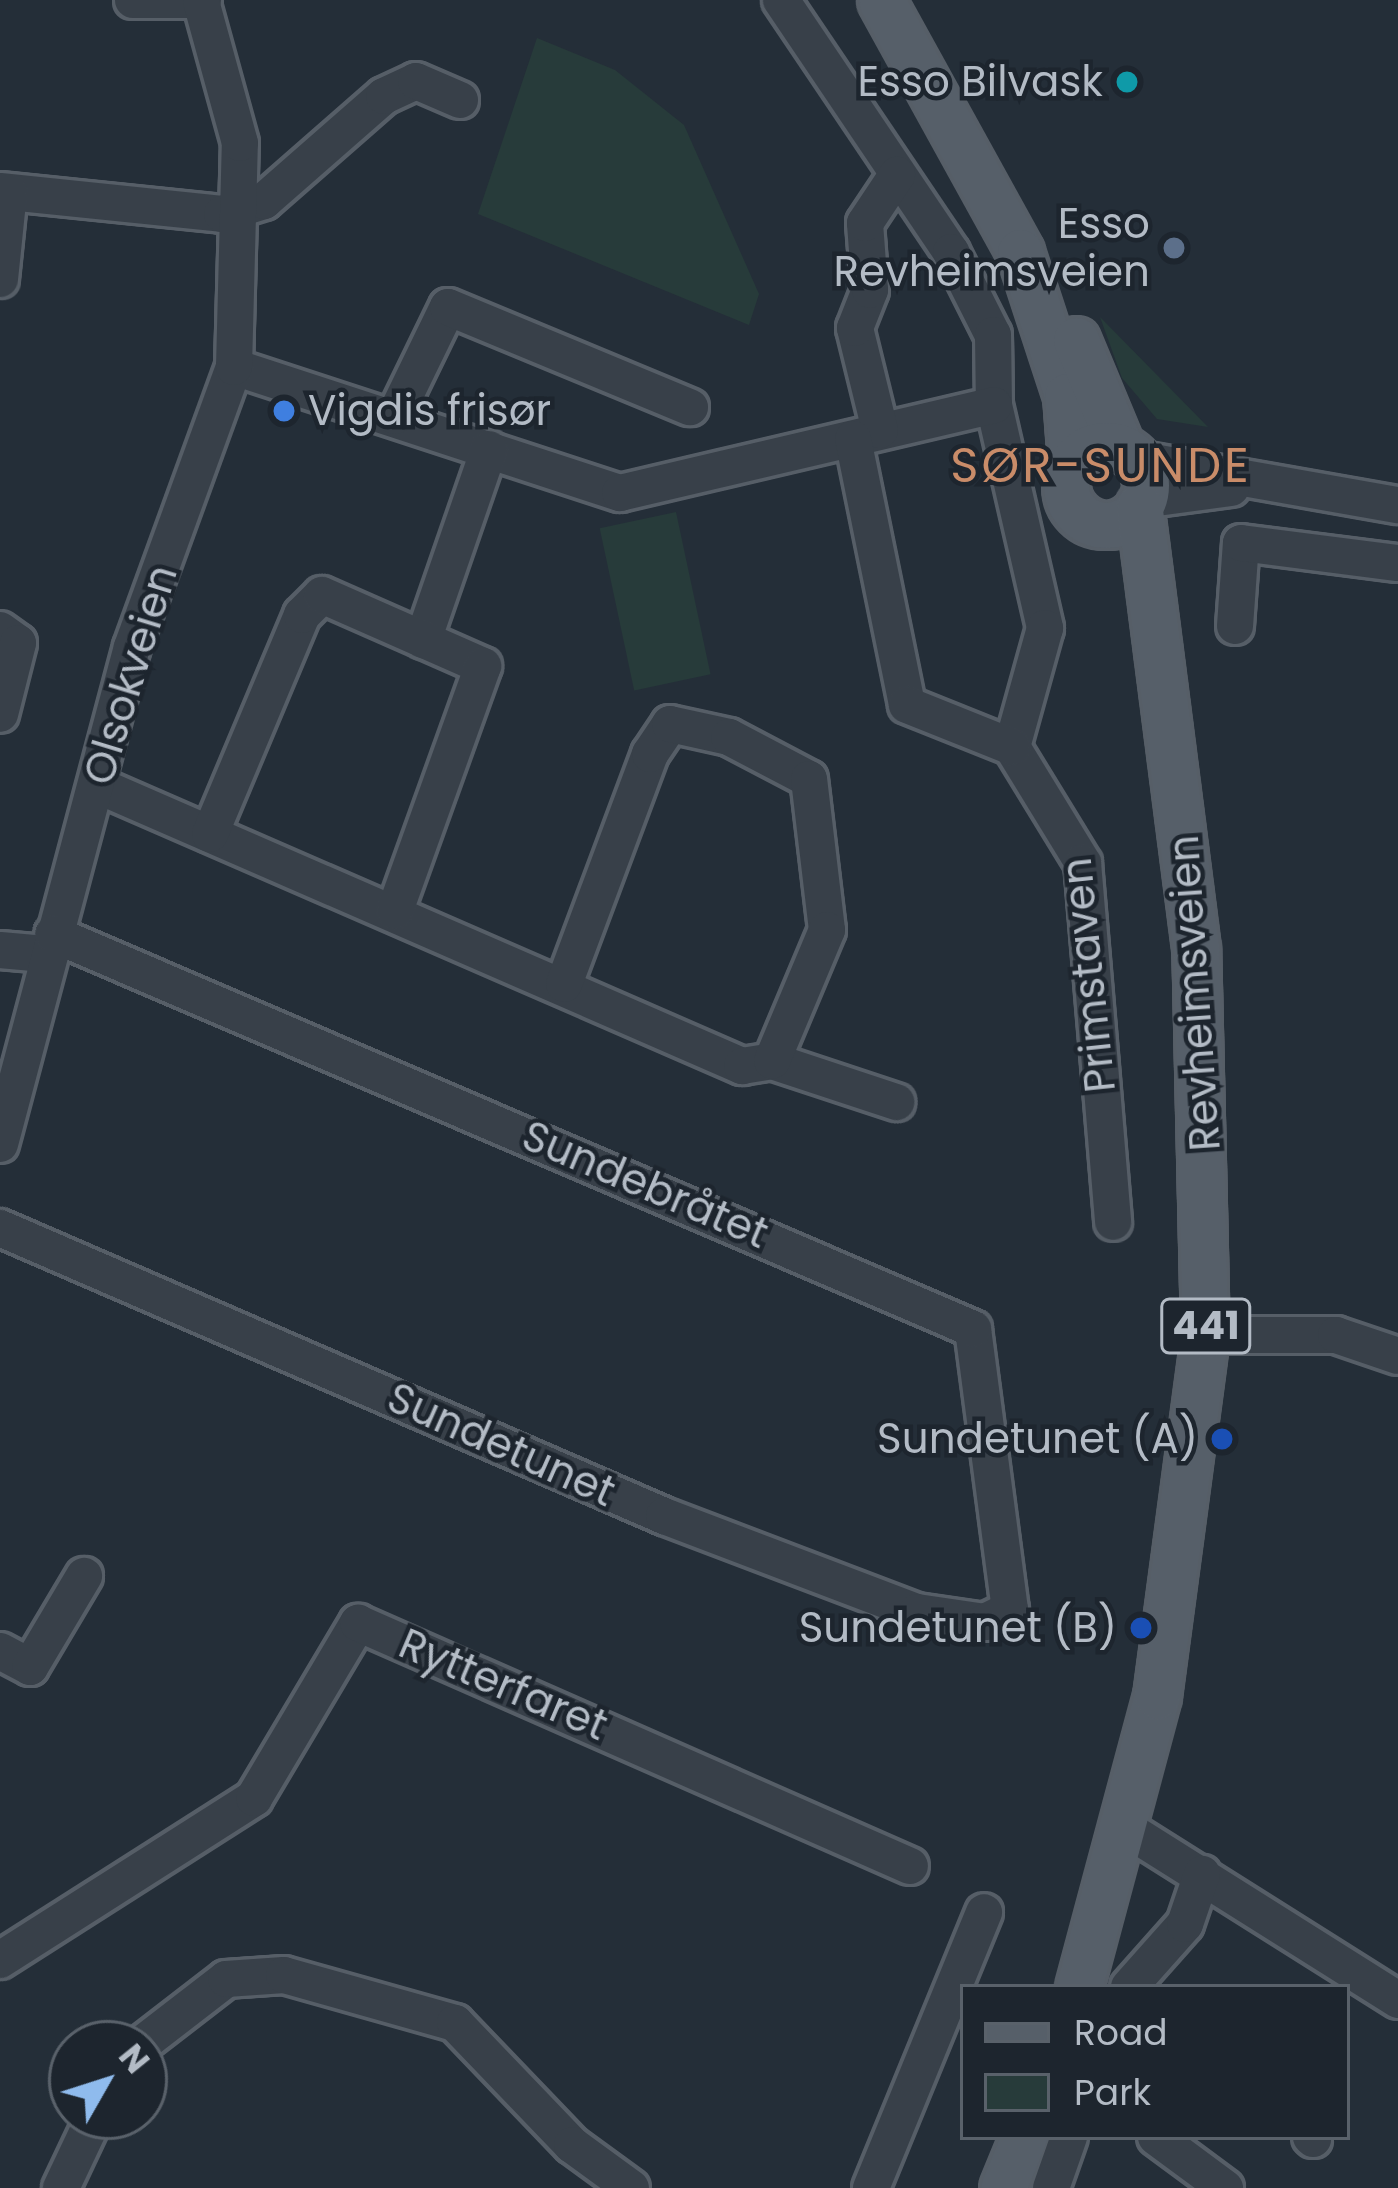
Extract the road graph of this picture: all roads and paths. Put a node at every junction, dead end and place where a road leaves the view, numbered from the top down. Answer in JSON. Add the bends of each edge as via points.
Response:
{"nodes":[{"id":1,"x":134,"y":0,"type":"edge"},
{"id":2,"x":202,"y":0,"type":"edge"},
{"id":3,"x":781,"y":0,"type":"edge"},
{"id":4,"x":881,"y":0,"type":"edge"},
{"id":5,"x":902,"y":0,"type":"edge"},
{"id":6,"x":460,"y":100,"type":"dead end"},
{"id":7,"x":897,"y":176,"type":"junction"},
{"id":8,"x":5,"y":191,"type":"edge"},
{"id":9,"x":239,"y":204,"type":"junction"},
{"id":10,"x":0,"y":280,"type":"edge"},
{"id":11,"x":234,"y":367,"type":"junction"},
{"id":12,"x":994,"y":405,"type":"junction"},
{"id":13,"x":690,"y":406,"type":"dead end"},
{"id":14,"x":395,"y":416,"type":"junction"},
{"id":15,"x":867,"y":434,"type":"junction"},
{"id":16,"x":489,"y":449,"type":"junction"},
{"id":17,"x":1072,"y":462,"type":"junction"},
{"id":18,"x":1135,"y":478,"type":"junction"},
{"id":19,"x":1398,"y":505,"type":"edge"},
{"id":20,"x":1090,"y":521,"type":"junction"},
{"id":21,"x":1398,"y":563,"type":"edge"},
{"id":22,"x":1235,"y":626,"type":"dead end"},
{"id":23,"x":0,"y":630,"type":"edge"},
{"id":24,"x":423,"y":640,"type":"junction"},
{"id":25,"x":1152,"y":654,"type":"junction"},
{"id":26,"x":0,"y":714,"type":"edge"},
{"id":27,"x":1012,"y":747,"type":"junction"},
{"id":28,"x":97,"y":784,"type":"junction"},
{"id":29,"x":210,"y":834,"type":"junction"},
{"id":30,"x":395,"y":910,"type":"junction"},
{"id":31,"x":49,"y":944,"type":"junction"},
{"id":32,"x":0,"y":950,"type":"edge"},
{"id":33,"x":564,"y":984,"type":"junction"},
{"id":34,"x":772,"y":1061,"type":"junction"},
{"id":35,"x":896,"y":1102,"type":"dead end"},
{"id":36,"x":0,"y":1144,"type":"edge"},
{"id":37,"x":1113,"y":1222,"type":"dead end"},
{"id":38,"x":0,"y":1228,"type":"edge"},
{"id":39,"x":1205,"y":1335,"type":"junction"},
{"id":40,"x":1398,"y":1356,"type":"edge"},
{"id":41,"x":87,"y":1578,"type":"dead end"},
{"id":42,"x":1010,"y":1610,"type":"joint"},
{"id":43,"x":0,"y":1651,"type":"edge"},
{"id":44,"x":1125,"y":1828,"type":"junction"},
{"id":45,"x":910,"y":1866,"type":"dead end"},
{"id":46,"x":1202,"y":1874,"type":"junction"},
{"id":47,"x":984,"y":1912,"type":"dead end"},
{"id":48,"x":0,"y":1960,"type":"edge"},
{"id":49,"x":969,"y":1984,"type":"edge"},
{"id":50,"x":1080,"y":1984,"type":"edge"},
{"id":51,"x":1132,"y":1984,"type":"edge"},
{"id":52,"x":1398,"y":2000,"type":"edge"},
{"id":53,"x":960,"y":2003,"type":"edge"},
{"id":54,"x":168,"y":2024,"type":"edge"},
{"id":55,"x":83,"y":2140,"type":"edge"},
{"id":56,"x":1023,"y":2140,"type":"edge"},
{"id":57,"x":1068,"y":2140,"type":"edge"},
{"id":58,"x":1160,"y":2140,"type":"edge"},
{"id":59,"x":1054,"y":2186,"type":"edge"},
{"id":60,"x":61,"y":2188,"type":"edge"},
{"id":61,"x":632,"y":2188,"type":"edge"},
{"id":62,"x":871,"y":2188,"type":"edge"},
{"id":63,"x":1003,"y":2188,"type":"edge"},
{"id":64,"x":1226,"y":2188,"type":"edge"}],
"edges":[{"from":1,"to":2,"type":"street"},
{"from":2,"to":9,"type":"street","name":"Olsokveien","via":[[240,143]]},
{"from":3,"to":7,"type":"street"},
{"from":4,"to":17,"type":"main road","number":"441","via":[[1020,252],[1063,380]]},
{"from":5,"to":18,"type":"main road","name":"Revheimsveien","number":"441","via":[[1029,226]]},
{"from":6,"to":9,"type":"street","via":[[416,82],[371,87],[264,201]]},
{"from":7,"to":12,"type":"street","via":[[983,302]]},
{"from":7,"to":15,"type":"street","via":[[865,223],[870,290],[855,328]]},
{"from":8,"to":9,"type":"street","via":[[221,214]]},
{"from":8,"to":10,"type":"street"},
{"from":9,"to":11,"type":"street","name":"Olsokveien"},
{"from":11,"to":14,"type":"street"},
{"from":11,"to":28,"type":"street","name":"Olsokveien","via":[[137,631]]},
{"from":12,"to":15,"type":"street"},
{"from":12,"to":27,"type":"street","via":[[1045,628]]},
{"from":13,"to":14,"type":"street","via":[[448,307]]},
{"from":14,"to":16,"type":"street"},
{"from":15,"to":16,"type":"street","via":[[610,491]]},
{"from":15,"to":27,"type":"street","via":[[907,705]]},
{"from":16,"to":24,"type":"street"},
{"from":17,"to":18,"type":"main road","via":[[1094,446]]},
{"from":17,"to":20,"type":"main road","number":"441","via":[[1070,502]]},
{"from":18,"to":19,"type":"street"},
{"from":18,"to":20,"type":"main road","via":[[1113,524]]},
{"from":18,"to":25,"type":"main road","name":"Revheimsveien","number":"441"},
{"from":20,"to":25,"type":"main road","name":"Revheimsveien","number":"441"},
{"from":21,"to":22,"type":"street","via":[[1241,543]]},
{"from":23,"to":26,"type":"street","via":[[18,643]]},
{"from":24,"to":29,"type":"street","via":[[313,599]]},
{"from":24,"to":30,"type":"street","via":[[483,666]]},
{"from":25,"to":39,"type":"main road","name":"Revheimsveien","number":"441","via":[[1196,948]]},
{"from":27,"to":37,"type":"street","name":"Primstaven","via":[[1083,862]]},
{"from":28,"to":29,"type":"street"},
{"from":28,"to":31,"type":"street","name":"Olsokveien"},
{"from":29,"to":30,"type":"street"},
{"from":30,"to":33,"type":"street"},
{"from":31,"to":32,"type":"street"},
{"from":31,"to":36,"type":"street","name":"Olsokveien"},
{"from":31,"to":42,"type":"street","name":"Sundebråtet","via":[[974,1330]]},
{"from":33,"to":34,"type":"street","via":[[742,1066]]},
{"from":33,"to":34,"type":"street","via":[[670,724],[729,737],[809,779],[827,930]]},
{"from":34,"to":35,"type":"street"},
{"from":38,"to":42,"type":"street","name":"Sundetunet","via":[[664,1516],[917,1612],[985,1622]]},
{"from":39,"to":40,"type":"street","via":[[1336,1334]]},
{"from":39,"to":44,"type":"main road","name":"Revheimsveien","number":"441","via":[[1172,1613]]},
{"from":41,"to":43,"type":"street","via":[[30,1666]]},
{"from":44,"to":46,"type":"street"},
{"from":44,"to":50,"type":"main road","name":"Revheimsveien","number":"441"},
{"from":45,"to":48,"type":"street","name":"Rytterfaret","via":[[358,1623],[254,1798]]},
{"from":46,"to":51,"type":"street","via":[[1185,1924]]},
{"from":46,"to":52,"type":"street"},
{"from":47,"to":49,"type":"street","via":[[981,1959]]},
{"from":53,"to":62,"type":"street"},
{"from":54,"to":61,"type":"street","via":[[226,1978],[284,1975],[455,2023],[572,2145]]},
{"from":55,"to":60,"type":"street"},
{"from":56,"to":63,"type":"main road"},
{"from":57,"to":59,"type":"street"},
{"from":58,"to":64,"type":"street"}]}
